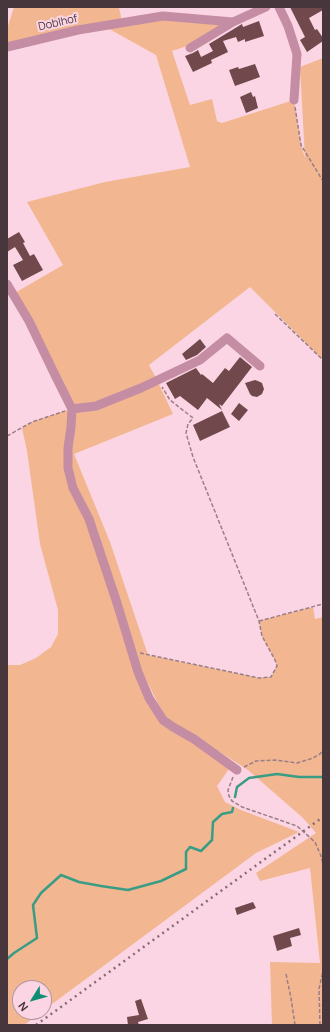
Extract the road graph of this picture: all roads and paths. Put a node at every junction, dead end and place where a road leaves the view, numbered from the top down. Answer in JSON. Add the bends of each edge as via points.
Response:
{"nodes":[{"id":1,"x":266,"y":7,"type":"edge"},
{"id":2,"x":279,"y":7,"type":"edge"},
{"id":3,"x":233,"y":22,"type":"junction"},
{"id":4,"x":7,"y":47,"type":"edge"},
{"id":5,"x":190,"y":48,"type":"dead end"},
{"id":6,"x":294,"y":100,"type":"joint"},
{"id":7,"x":323,"y":181,"type":"edge"},
{"id":8,"x":7,"y":284,"type":"edge"},
{"id":9,"x":275,"y":314,"type":"dead end"},
{"id":10,"x":323,"y":360,"type":"edge"},
{"id":11,"x":260,"y":366,"type":"dead end"},
{"id":12,"x":157,"y":380,"type":"junction"},
{"id":13,"x":72,"y":409,"type":"junction"},
{"id":14,"x":7,"y":436,"type":"edge"},
{"id":15,"x":323,"y":604,"type":"edge"},
{"id":16,"x":259,"y":621,"type":"junction"},
{"id":17,"x":140,"y":653,"type":"dead end"},
{"id":18,"x":323,"y":750,"type":"edge"},
{"id":19,"x":237,"y":770,"type":"junction"},
{"id":20,"x":323,"y":864,"type":"edge"},
{"id":21,"x":323,"y":971,"type":"edge"},
{"id":22,"x":286,"y":974,"type":"dead end"},
{"id":23,"x":295,"y":1025,"type":"edge"},
{"id":24,"x":320,"y":1025,"type":"edge"}],
"edges":[{"from":1,"to":3,"type":"lane","name":"Doblhof"},
{"from":2,"to":6,"type":"lane","via":[[298,54]]},
{"from":3,"to":4,"type":"lane","name":"Doblhof","via":[[163,16],[78,30]]},
{"from":3,"to":5,"type":"lane","name":"Doblhof"},
{"from":6,"to":7,"type":"path","via":[[301,145]]},
{"from":8,"to":13,"type":"lane"},
{"from":9,"to":10,"type":"path"},
{"from":11,"to":12,"type":"lane","via":[[227,338],[200,360]]},
{"from":12,"to":13,"type":"lane","via":[[96,406]]},
{"from":12,"to":16,"type":"path","via":[[170,400],[193,418],[186,433],[193,457]]},
{"from":13,"to":14,"type":"path","via":[[32,422]]},
{"from":13,"to":19,"type":"lane","via":[[68,468],[73,488],[89,519],[135,666],[149,698],[163,720]]},
{"from":15,"to":16,"type":"path"},
{"from":16,"to":17,"type":"path","via":[[262,636],[277,666],[271,677],[259,678]]},
{"from":18,"to":19,"type":"path","via":[[320,754],[298,763],[256,761]]},
{"from":19,"to":20,"type":"path","via":[[228,790],[232,801],[242,807],[297,826],[315,842]]},
{"from":21,"to":24,"type":"path","via":[[319,989]]},
{"from":22,"to":23,"type":"path"}]}
